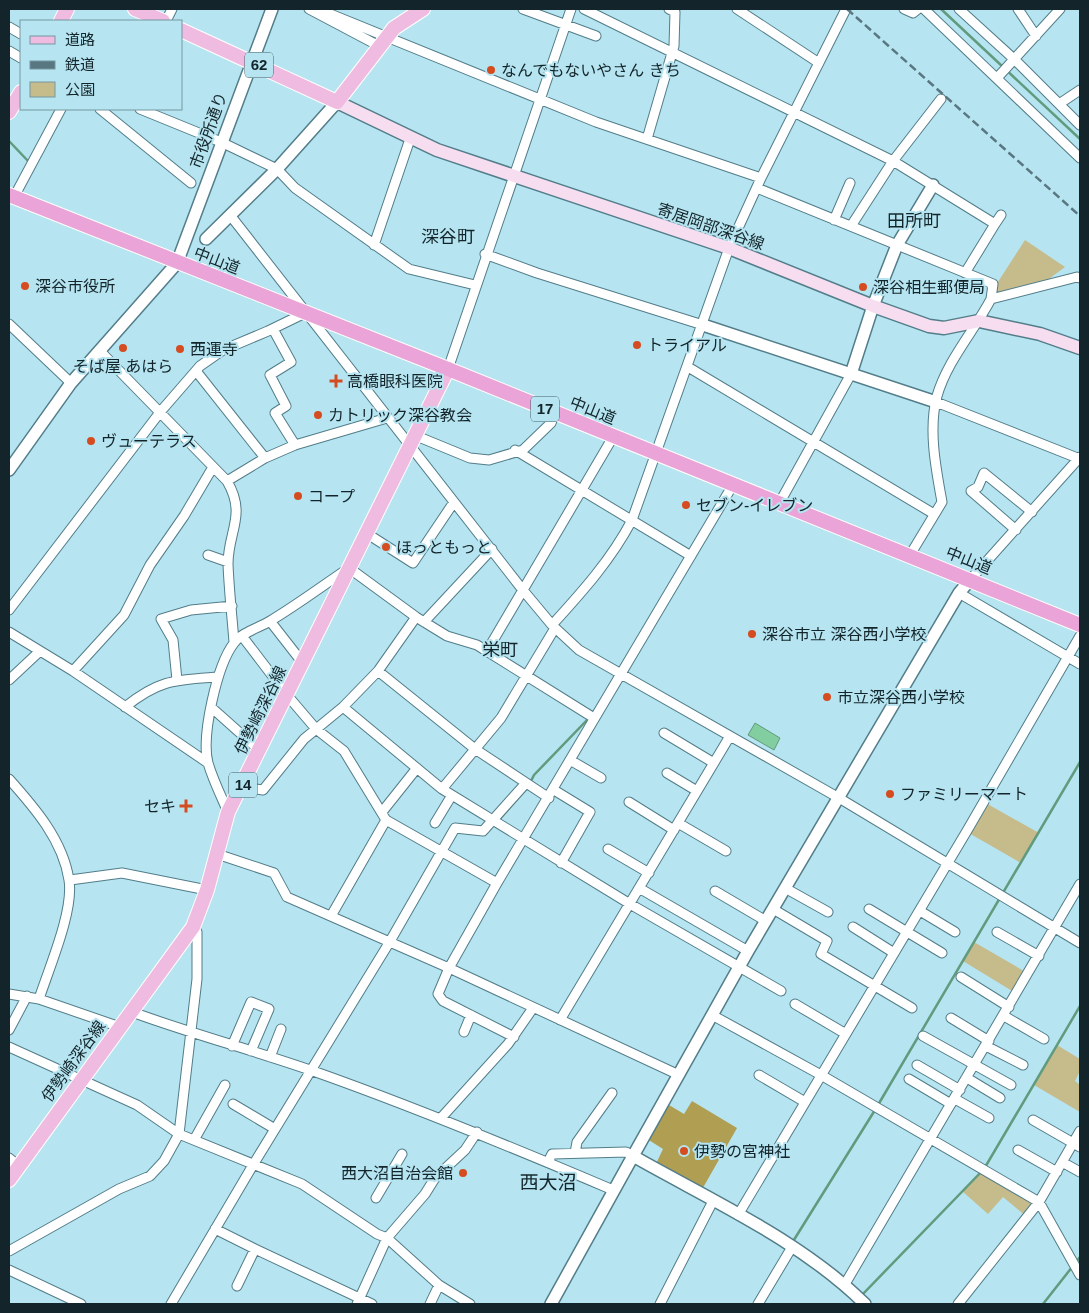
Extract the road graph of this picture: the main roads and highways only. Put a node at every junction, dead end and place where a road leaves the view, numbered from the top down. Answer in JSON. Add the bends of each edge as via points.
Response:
{"nodes":[{"id":1,"x":68,"y":9,"type":"edge"},
{"id":2,"x":135,"y":9,"type":"edge"},
{"id":3,"x":423,"y":9,"type":"edge"},
{"id":4,"x":62,"y":20,"type":"edge"},
{"id":5,"x":162,"y":20,"type":"edge"},
{"id":6,"x":182,"y":30,"type":"edge"},
{"id":7,"x":20,"y":94,"type":"edge"},
{"id":8,"x":336,"y":102,"type":"junction"},
{"id":9,"x":9,"y":112,"type":"edge"},
{"id":10,"x":11,"y":196,"type":"edge"},
{"id":11,"x":1080,"y":348,"type":"edge"},
{"id":12,"x":448,"y":369,"type":"junction"},
{"id":13,"x":1080,"y":625,"type":"edge"},
{"id":14,"x":14,"y":1162,"type":"edge"},
{"id":15,"x":9,"y":1180,"type":"edge"}],
"edges":[{"from":1,"to":4,"type":"main road"},
{"from":2,"to":5,"type":"main road"},
{"from":3,"to":8,"type":"main road","via":[[400,24],[383,41]]},
{"from":6,"to":8,"type":"main road","number":"62"},
{"from":7,"to":9,"type":"main road"},
{"from":8,"to":11,"type":"main road","name":"寄居岡部深谷線","via":[[410,139],[512,177],[729,248],[929,326],[944,328],[979,321],[1040,334]]},
{"from":10,"to":12,"type":"highway","name":"中山道","number":"17"},
{"from":12,"to":13,"type":"highway","name":"中山道","number":"17"},
{"from":12,"to":14,"type":"main road","name":"伊勢崎深谷線","number":"14","via":[[228,812],[207,890],[193,927],[82,1078]]},
{"from":14,"to":15,"type":"main road","name":"伊勢崎深谷線","number":"14"}]}
